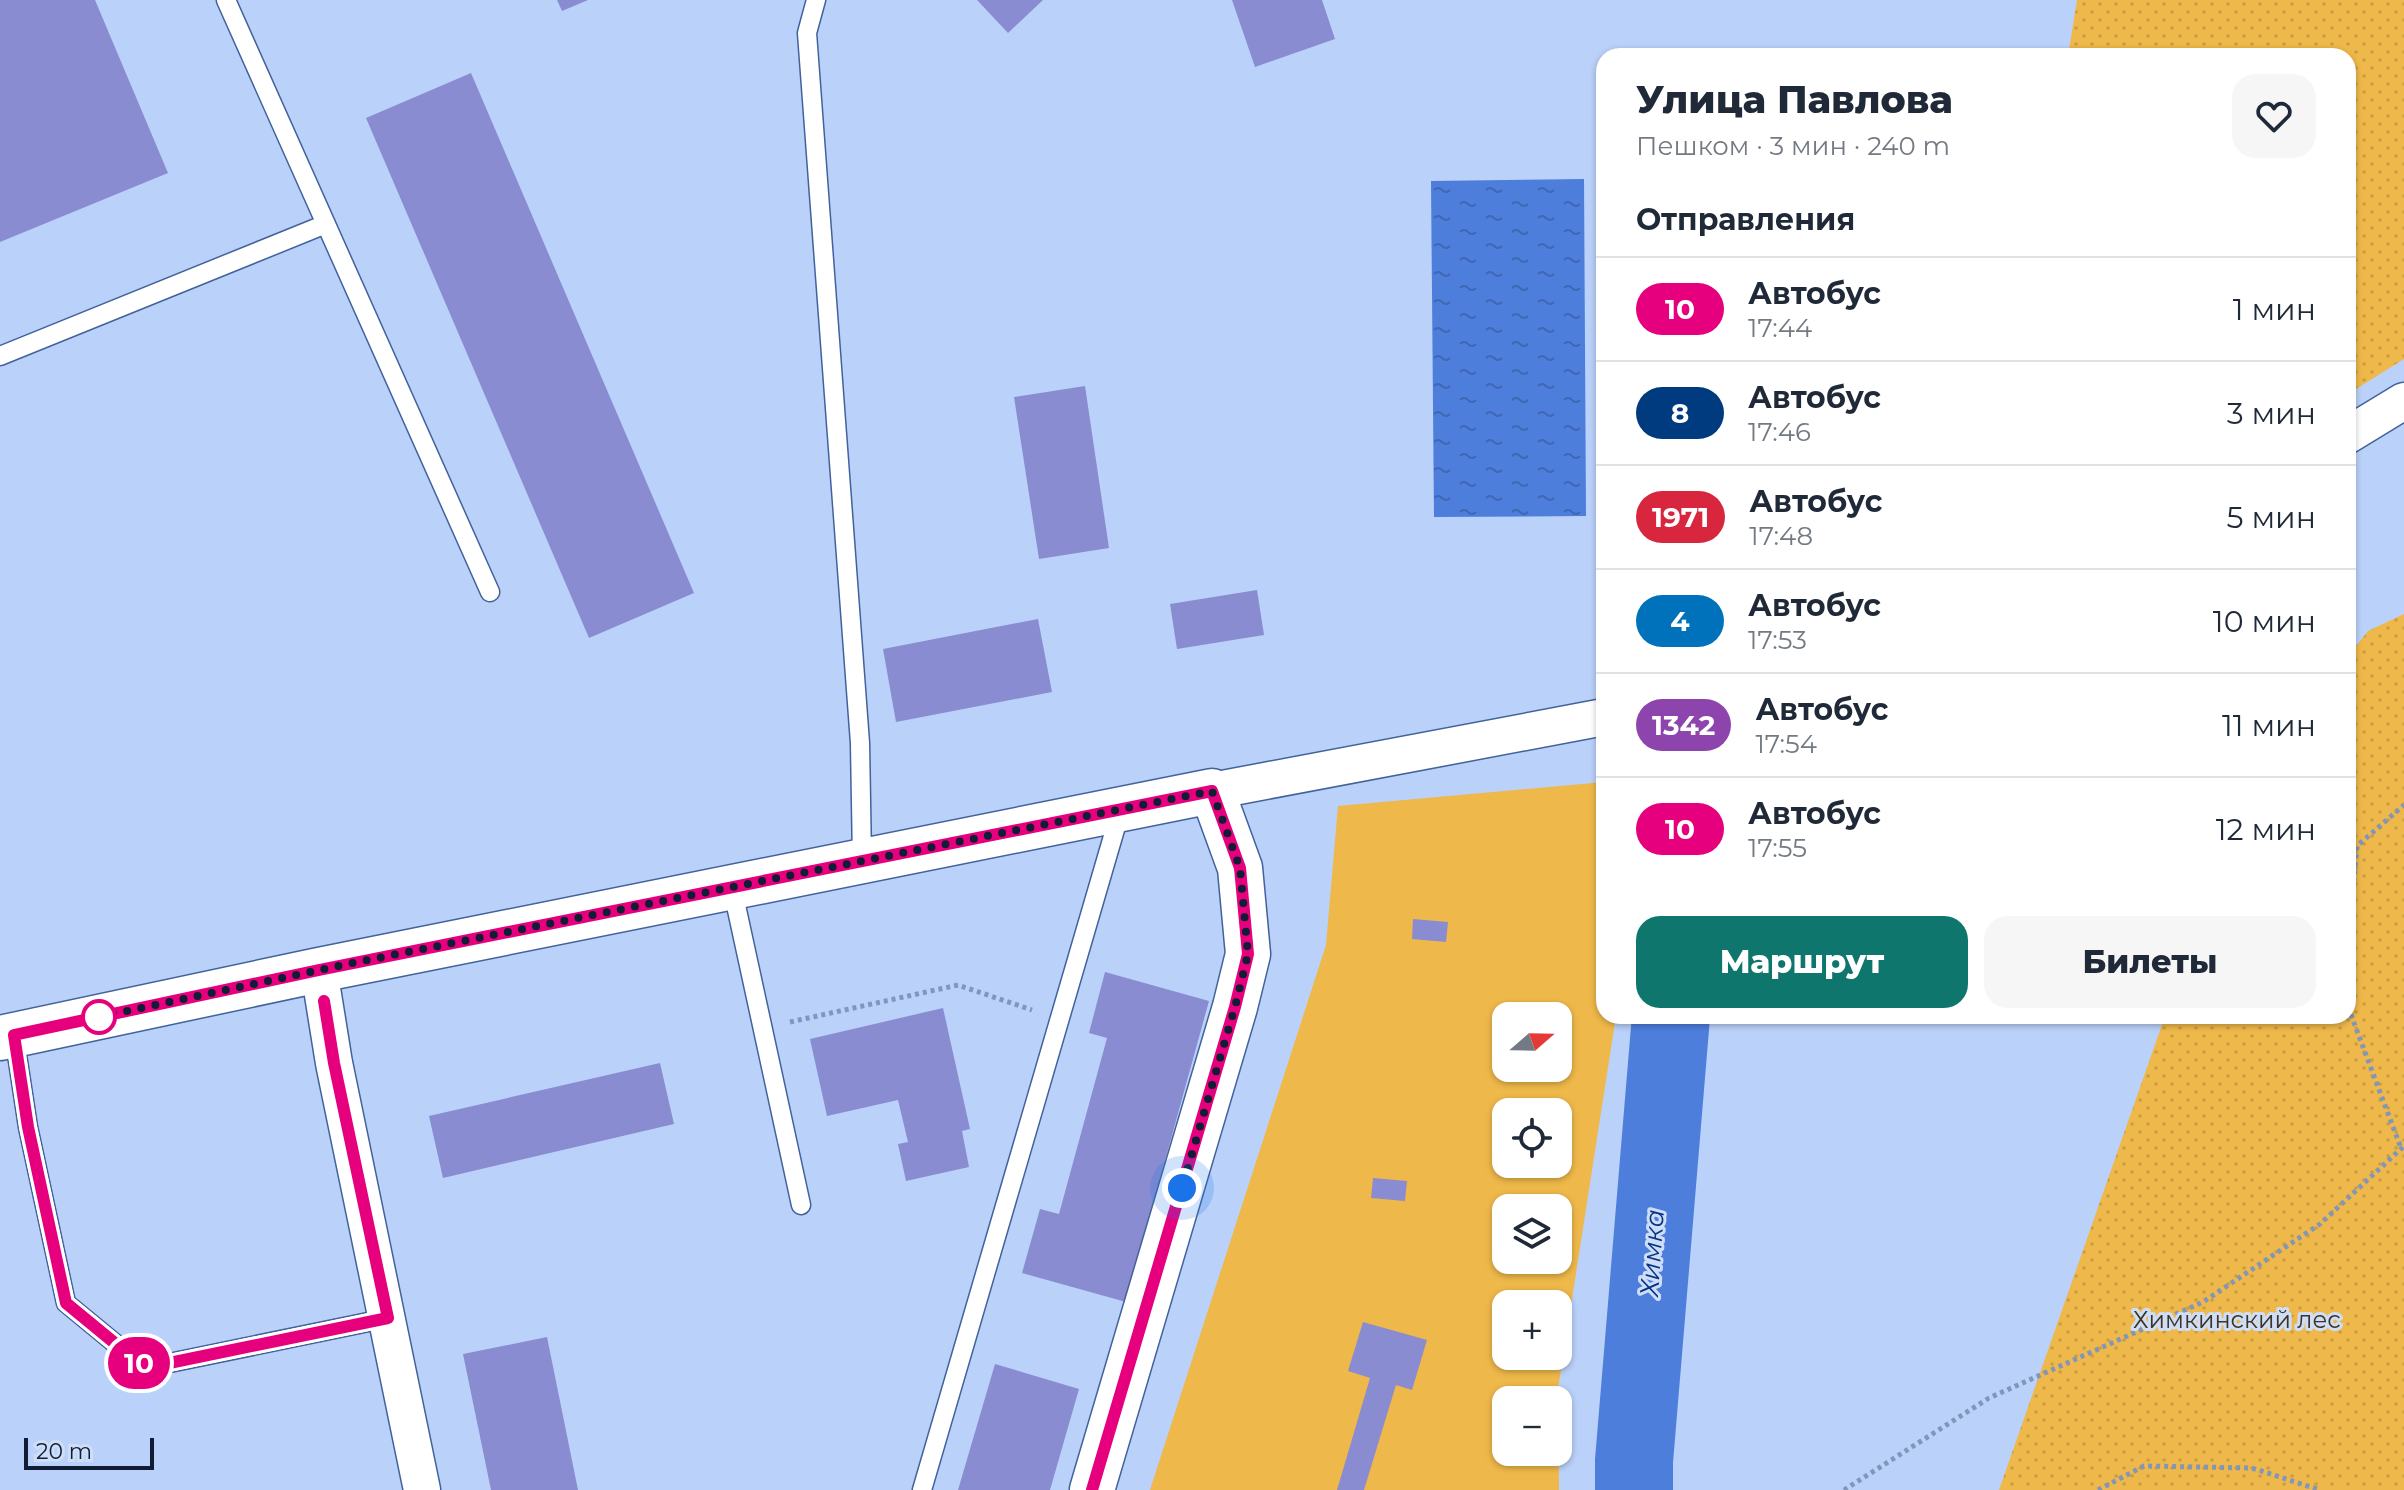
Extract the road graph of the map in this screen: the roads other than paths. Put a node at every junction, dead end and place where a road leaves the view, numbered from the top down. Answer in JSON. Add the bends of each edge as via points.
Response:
{"nodes":[{"id":1,"x":226,"y":0,"type":"edge"},
{"id":2,"x":816,"y":0,"type":"edge"},
{"id":3,"x":326,"y":224,"type":"junction"},
{"id":4,"x":0,"y":356,"type":"edge"},
{"id":5,"x":2404,"y":401,"type":"edge"},
{"id":6,"x":2356,"y":430,"type":"edge"},
{"id":7,"x":490,"y":592,"type":"dead end"},
{"id":8,"x":1596,"y":719,"type":"edge"},
{"id":9,"x":1212,"y":791,"type":"junction"},
{"id":10,"x":1122,"y":808,"type":"junction"},
{"id":11,"x":862,"y":860,"type":"junction"},
{"id":12,"x":732,"y":887,"type":"junction"},
{"id":13,"x":319,"y":970,"type":"junction"},
{"id":14,"x":7,"y":1037,"type":"edge"},
{"id":15,"x":801,"y":1205,"type":"dead end"},
{"id":16,"x":388,"y":1318,"type":"junction"},
{"id":17,"x":422,"y":1490,"type":"edge"},
{"id":18,"x":922,"y":1490,"type":"edge"},
{"id":19,"x":1092,"y":1490,"type":"edge"}],
"edges":[{"from":1,"to":3,"type":"lane"},
{"from":2,"to":11,"type":"lane","via":[[807,33],[860,743]]},
{"from":3,"to":4,"type":"lane"},
{"from":3,"to":7,"type":"lane"},
{"from":5,"to":6,"type":"street"},
{"from":8,"to":9,"type":"street"},
{"from":9,"to":10,"type":"street"},
{"from":9,"to":19,"type":"street","via":[[1240,868],[1248,954]]},
{"from":10,"to":11,"type":"street"},
{"from":10,"to":18,"type":"lane"},
{"from":11,"to":12,"type":"street"},
{"from":12,"to":13,"type":"street"},
{"from":12,"to":15,"type":"lane"},
{"from":13,"to":14,"type":"street"},
{"from":13,"to":16,"type":"street"},
{"from":14,"to":16,"type":"lane","via":[[66,1303],[145,1368]]},
{"from":16,"to":17,"type":"street"}]}
